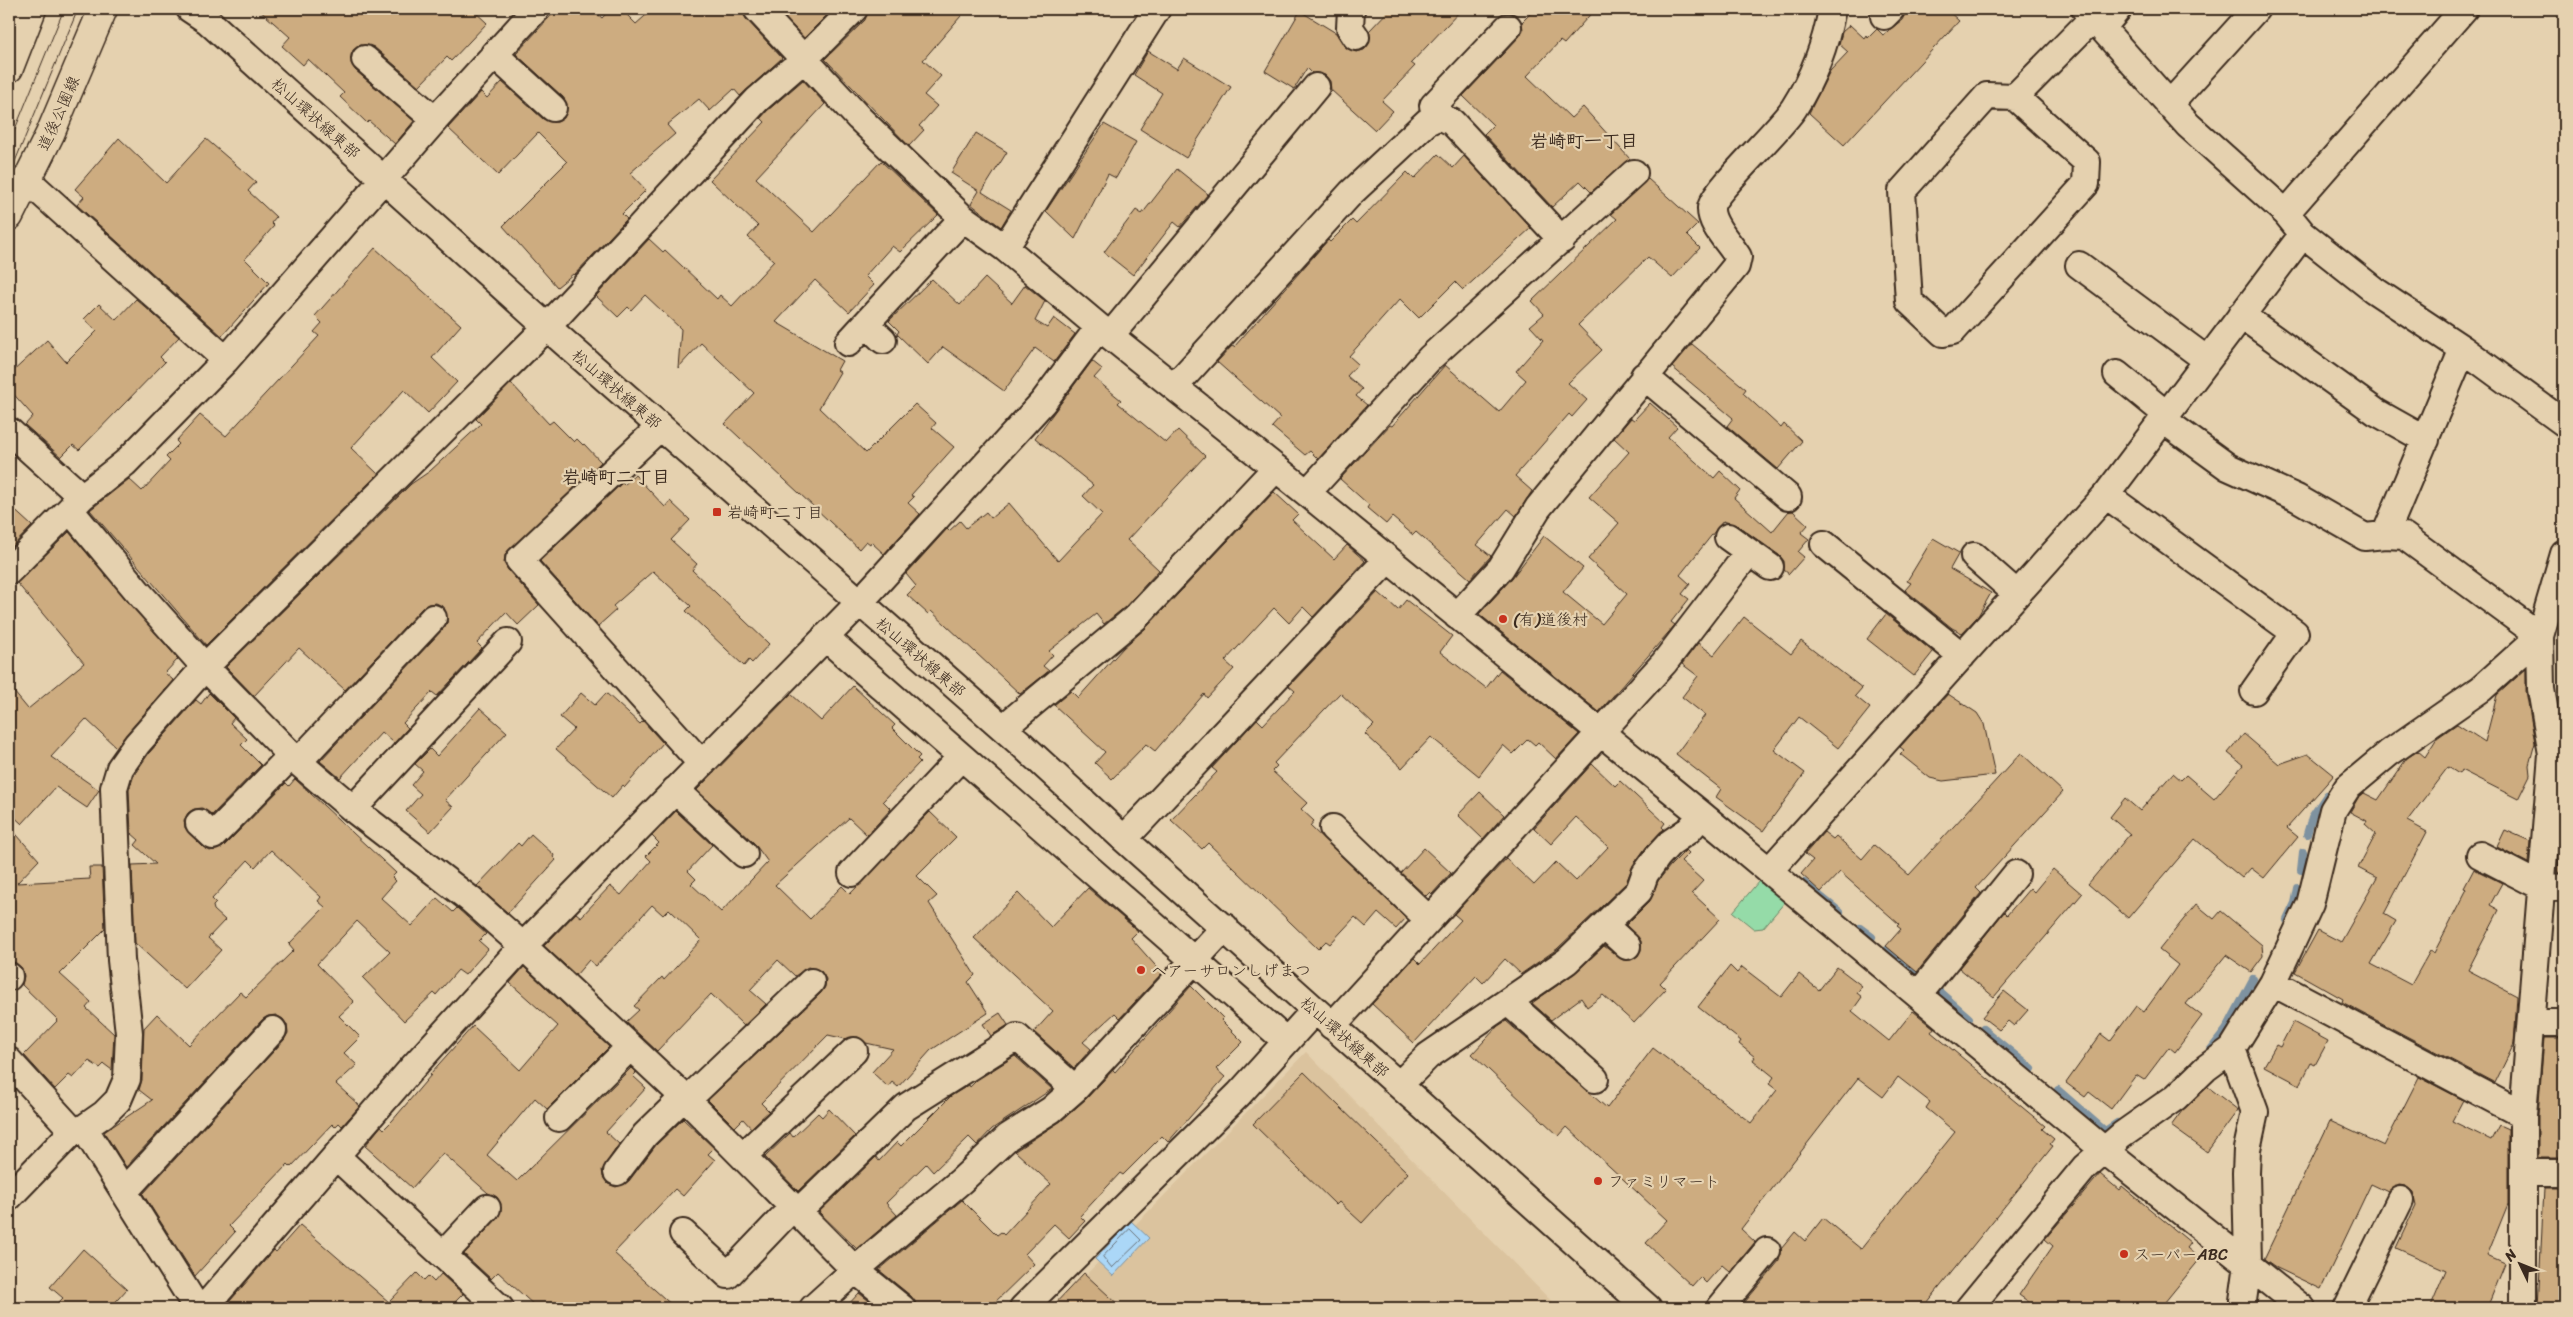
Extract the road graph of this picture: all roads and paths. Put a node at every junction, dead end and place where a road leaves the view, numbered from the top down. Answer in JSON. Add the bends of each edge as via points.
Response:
{"nodes":[{"id":1,"x":32,"y":9,"type":"edge"},
{"id":2,"x":103,"y":9,"type":"edge"},
{"id":3,"x":536,"y":9,"type":"edge"},
{"id":4,"x":758,"y":9,"type":"edge"},
{"id":5,"x":854,"y":9,"type":"edge"},
{"id":6,"x":1157,"y":9,"type":"edge"},
{"id":7,"x":1351,"y":9,"type":"edge"},
{"id":8,"x":1832,"y":9,"type":"edge"},
{"id":9,"x":2256,"y":9,"type":"edge"},
{"id":10,"x":2464,"y":9,"type":"edge"},
{"id":11,"x":206,"y":13,"type":"edge"},
{"id":12,"x":2100,"y":16,"type":"edge"},
{"id":13,"x":1508,"y":27,"type":"dead end"},
{"id":14,"x":1356,"y":37,"type":"dead end"},
{"id":15,"x":494,"y":54,"type":"junction"},
{"id":16,"x":804,"y":58,"type":"junction"},
{"id":17,"x":365,"y":59,"type":"dead end"},
{"id":18,"x":9,"y":68,"type":"edge"},
{"id":19,"x":1316,"y":87,"type":"dead end"},
{"id":20,"x":2015,"y":97,"type":"junction"},
{"id":21,"x":2169,"y":105,"type":"junction"},
{"id":22,"x":553,"y":108,"type":"dead end"},
{"id":23,"x":1439,"y":116,"type":"junction"},
{"id":24,"x":435,"y":120,"type":"junction"},
{"id":25,"x":1634,"y":173,"type":"dead end"},
{"id":26,"x":26,"y":179,"type":"junction"},
{"id":27,"x":385,"y":180,"type":"junction"},
{"id":28,"x":2286,"y":212,"type":"junction"},
{"id":29,"x":9,"y":216,"type":"edge"},
{"id":30,"x":963,"y":218,"type":"junction"},
{"id":31,"x":2303,"y":234,"type":"junction"},
{"id":32,"x":1562,"y":240,"type":"junction"},
{"id":33,"x":1005,"y":248,"type":"junction"},
{"id":34,"x":2079,"y":265,"type":"dead end"},
{"id":35,"x":2241,"y":315,"type":"junction"},
{"id":36,"x":547,"y":326,"type":"junction"},
{"id":37,"x":1104,"y":331,"type":"junction"},
{"id":38,"x":848,"y":343,"type":"dead end"},
{"id":39,"x":2463,"y":348,"type":"junction"},
{"id":40,"x":226,"y":360,"type":"junction"},
{"id":41,"x":2207,"y":360,"type":"junction"},
{"id":42,"x":2117,"y":374,"type":"dead end"},
{"id":43,"x":1644,"y":376,"type":"junction"},
{"id":44,"x":1175,"y":386,"type":"junction"},
{"id":45,"x":2164,"y":416,"type":"junction"},
{"id":46,"x":2564,"y":423,"type":"edge"},
{"id":47,"x":660,"y":427,"type":"junction"},
{"id":48,"x":9,"y":431,"type":"edge"},
{"id":49,"x":2426,"y":440,"type":"junction"},
{"id":50,"x":1276,"y":468,"type":"junction"},
{"id":51,"x":1307,"y":493,"type":"junction"},
{"id":52,"x":2106,"y":495,"type":"junction"},
{"id":53,"x":1788,"y":497,"type":"dead end"},
{"id":54,"x":76,"y":503,"type":"junction"},
{"id":55,"x":2385,"y":535,"type":"junction"},
{"id":56,"x":1728,"y":536,"type":"dead end"},
{"id":57,"x":1824,"y":544,"type":"dead end"},
{"id":58,"x":1749,"y":552,"type":"junction"},
{"id":59,"x":2564,"y":554,"type":"edge"},
{"id":60,"x":1974,"y":556,"type":"dead end"},
{"id":61,"x":1388,"y":560,"type":"junction"},
{"id":62,"x":1770,"y":566,"type":"dead end"},
{"id":63,"x":9,"y":571,"type":"edge"},
{"id":64,"x":2017,"y":594,"type":"junction"},
{"id":65,"x":859,"y":602,"type":"junction"},
{"id":66,"x":1457,"y":616,"type":"junction"},
{"id":67,"x":433,"y":618,"type":"dead end"},
{"id":68,"x":2540,"y":636,"type":"junction"},
{"id":69,"x":825,"y":637,"type":"junction"},
{"id":70,"x":508,"y":642,"type":"dead end"},
{"id":71,"x":1962,"y":656,"type":"junction"},
{"id":72,"x":205,"y":667,"type":"junction"},
{"id":73,"x":2254,"y":691,"type":"dead end"},
{"id":74,"x":1003,"y":728,"type":"junction"},
{"id":75,"x":1600,"y":732,"type":"junction"},
{"id":76,"x":961,"y":757,"type":"junction"},
{"id":77,"x":295,"y":758,"type":"junction"},
{"id":78,"x":701,"y":764,"type":"junction"},
{"id":79,"x":675,"y":790,"type":"junction"},
{"id":80,"x":353,"y":809,"type":"junction"},
{"id":81,"x":1702,"y":815,"type":"junction"},
{"id":82,"x":199,"y":823,"type":"dead end"},
{"id":83,"x":1333,"y":828,"type":"dead end"},
{"id":84,"x":1124,"y":839,"type":"junction"},
{"id":85,"x":744,"y":854,"type":"dead end"},
{"id":86,"x":2480,"y":855,"type":"dead end"},
{"id":87,"x":1769,"y":871,"type":"junction"},
{"id":88,"x":852,"y":873,"type":"dead end"},
{"id":89,"x":2016,"y":874,"type":"dead end"},
{"id":90,"x":2552,"y":887,"type":"edge"},
{"id":91,"x":1428,"y":919,"type":"junction"},
{"id":92,"x":1604,"y":925,"type":"junction"},
{"id":93,"x":1225,"y":927,"type":"junction"},
{"id":94,"x":522,"y":946,"type":"junction"},
{"id":95,"x":1627,"y":946,"type":"dead end"},
{"id":96,"x":1194,"y":961,"type":"junction"},
{"id":97,"x":811,"y":982,"type":"dead end"},
{"id":98,"x":2273,"y":983,"type":"junction"},
{"id":99,"x":1918,"y":995,"type":"junction"},
{"id":100,"x":1508,"y":1002,"type":"junction"},
{"id":101,"x":1324,"y":1018,"type":"junction"},
{"id":102,"x":2531,"y":1023,"type":"junction"},
{"id":103,"x":2564,"y":1023,"type":"edge"},
{"id":104,"x":273,"y":1030,"type":"dead end"},
{"id":105,"x":1286,"y":1041,"type":"junction"},
{"id":106,"x":629,"y":1048,"type":"junction"},
{"id":107,"x":2232,"y":1049,"type":"junction"},
{"id":108,"x":854,"y":1051,"type":"dead end"},
{"id":109,"x":9,"y":1061,"type":"edge"},
{"id":110,"x":1594,"y":1079,"type":"dead end"},
{"id":111,"x":1399,"y":1085,"type":"junction"},
{"id":112,"x":1075,"y":1089,"type":"junction"},
{"id":113,"x":685,"y":1098,"type":"junction"},
{"id":114,"x":2523,"y":1115,"type":"junction"},
{"id":115,"x":559,"y":1118,"type":"dead end"},
{"id":116,"x":79,"y":1130,"type":"junction"},
{"id":117,"x":2104,"y":1150,"type":"junction"},
{"id":118,"x":743,"y":1156,"type":"junction"},
{"id":119,"x":336,"y":1157,"type":"junction"},
{"id":120,"x":617,"y":1172,"type":"dead end"},
{"id":121,"x":2524,"y":1173,"type":"junction"},
{"id":122,"x":2564,"y":1173,"type":"edge"},
{"id":123,"x":124,"y":1192,"type":"junction"},
{"id":124,"x":9,"y":1197,"type":"edge"},
{"id":125,"x":2400,"y":1200,"type":"dead end"},
{"id":126,"x":487,"y":1208,"type":"dead end"},
{"id":127,"x":796,"y":1209,"type":"junction"},
{"id":128,"x":683,"y":1233,"type":"dead end"},
{"id":129,"x":1767,"y":1251,"type":"dead end"},
{"id":130,"x":444,"y":1254,"type":"junction"},
{"id":131,"x":2248,"y":1264,"type":"junction"},
{"id":132,"x":855,"y":1270,"type":"junction"},
{"id":133,"x":197,"y":1308,"type":"edge"},
{"id":134,"x":204,"y":1308,"type":"edge"},
{"id":135,"x":500,"y":1308,"type":"edge"},
{"id":136,"x":814,"y":1308,"type":"edge"},
{"id":137,"x":902,"y":1308,"type":"edge"},
{"id":138,"x":1023,"y":1308,"type":"edge"},
{"id":139,"x":1648,"y":1308,"type":"edge"},
{"id":140,"x":1720,"y":1308,"type":"edge"},
{"id":141,"x":1970,"y":1308,"type":"edge"},
{"id":142,"x":2242,"y":1308,"type":"edge"},
{"id":143,"x":2302,"y":1308,"type":"edge"},
{"id":144,"x":2347,"y":1308,"type":"edge"},
{"id":145,"x":2523,"y":1308,"type":"edge"}],
"edges":[{"from":1,"to":18,"type":"main road"},
{"from":2,"to":26,"type":"main road","name":"道後公園線","via":[[50,134]]},
{"from":3,"to":15,"type":"street"},
{"from":4,"to":16,"type":"street"},
{"from":5,"to":16,"type":"street"},
{"from":6,"to":33,"type":"street"},
{"from":7,"to":14,"type":"street","via":[[1350,28]]},
{"from":8,"to":43,"type":"street","via":[[1818,61],[1794,108],[1771,138],[1718,192],[1711,204],[1713,220],[1738,257],[1736,266]]},
{"from":9,"to":21,"type":"street"},
{"from":10,"to":28,"type":"street"},
{"from":11,"to":27,"type":"street","name":"松山環状線東部"},
{"from":12,"to":20,"type":"street"},
{"from":12,"to":21,"type":"street"},
{"from":13,"to":23,"type":"street","via":[[1433,106]]},
{"from":15,"to":22,"type":"street"},
{"from":15,"to":24,"type":"street"},
{"from":16,"to":30,"type":"street","via":[[859,118]]},
{"from":16,"to":36,"type":"street","via":[[757,100]]},
{"from":17,"to":24,"type":"street"},
{"from":19,"to":37,"type":"street"},
{"from":20,"to":20,"type":"street","via":[[1987,96],[1902,191],[1909,301],[1943,333],[1952,331],[2086,184],[2087,162]]},
{"from":21,"to":28,"type":"street"},
{"from":23,"to":32,"type":"street","via":[[1452,122]]},
{"from":23,"to":44,"type":"street","via":[[1427,122],[1351,193]]},
{"from":24,"to":27,"type":"street"},
{"from":25,"to":32,"type":"street"},
{"from":26,"to":29,"type":"main road","name":"道後公園線"},
{"from":26,"to":40,"type":"street"},
{"from":27,"to":36,"type":"street","name":"松山環状線東部"},
{"from":27,"to":40,"type":"street"},
{"from":28,"to":31,"type":"street"},
{"from":30,"to":33,"type":"street"},
{"from":30,"to":38,"type":"street","via":[[874,332]]},
{"from":31,"to":35,"type":"street"},
{"from":31,"to":39,"type":"street","via":[[2374,290]]},
{"from":32,"to":51,"type":"street","via":[[1430,358]]},
{"from":33,"to":37,"type":"street"},
{"from":34,"to":41,"type":"street"},
{"from":35,"to":41,"type":"street"},
{"from":35,"to":49,"type":"street","via":[[2376,412]]},
{"from":36,"to":47,"type":"street","name":"松山環状線東部"},
{"from":36,"to":72,"type":"street"},
{"from":37,"to":44,"type":"street"},
{"from":37,"to":65,"type":"street"},
{"from":39,"to":46,"type":"street"},
{"from":39,"to":49,"type":"street"},
{"from":40,"to":54,"type":"street","via":[[125,463]]},
{"from":41,"to":45,"type":"street"},
{"from":42,"to":45,"type":"street"},
{"from":43,"to":53,"type":"street"},
{"from":43,"to":66,"type":"street","via":[[1538,508],[1501,568]]},
{"from":44,"to":50,"type":"street"},
{"from":45,"to":52,"type":"street"},
{"from":45,"to":55,"type":"street","via":[[2228,467],[2297,498],[2365,537]]},
{"from":47,"to":65,"type":"street","name":"松山環状線東部"},
{"from":47,"to":78,"type":"street","via":[[519,560]]},
{"from":48,"to":54,"type":"street"},
{"from":49,"to":55,"type":"street"},
{"from":50,"to":51,"type":"street"},
{"from":50,"to":74,"type":"street","via":[[1135,618]]},
{"from":51,"to":61,"type":"street"},
{"from":52,"to":64,"type":"street"},
{"from":52,"to":73,"type":"street","via":[[2294,633]]},
{"from":54,"to":63,"type":"street"},
{"from":54,"to":72,"type":"street","via":[[139,593]]},
{"from":55,"to":68,"type":"street","via":[[2404,536]]},
{"from":56,"to":58,"type":"street"},
{"from":57,"to":71,"type":"street"},
{"from":58,"to":62,"type":"street"},
{"from":58,"to":75,"type":"street","via":[[1664,663]]},
{"from":59,"to":68,"type":"street"},
{"from":60,"to":64,"type":"street"},
{"from":61,"to":66,"type":"street"},
{"from":61,"to":84,"type":"street"},
{"from":64,"to":71,"type":"street"},
{"from":65,"to":69,"type":"street"},
{"from":65,"to":74,"type":"street","name":"松山環状線東部"},
{"from":66,"to":75,"type":"street"},
{"from":67,"to":77,"type":"street"},
{"from":68,"to":90,"type":"street","via":[[2541,689],[2552,754],[2546,843]]},
{"from":68,"to":98,"type":"street","via":[[2481,689],[2389,753],[2347,788],[2333,810],[2310,904]]},
{"from":69,"to":76,"type":"street"},
{"from":69,"to":78,"type":"street"},
{"from":70,"to":80,"type":"street"},
{"from":71,"to":87,"type":"street"},
{"from":72,"to":77,"type":"street"},
{"from":72,"to":116,"type":"street","via":[[137,744],[120,768],[114,788],[121,960],[129,1033],[127,1079],[118,1100]]},
{"from":74,"to":84,"type":"street","name":"松山環状線東部"},
{"from":75,"to":81,"type":"street"},
{"from":75,"to":91,"type":"street"},
{"from":76,"to":88,"type":"street"},
{"from":76,"to":96,"type":"street"},
{"from":77,"to":80,"type":"street"},
{"from":77,"to":82,"type":"street","via":[[214,836]]},
{"from":78,"to":79,"type":"street"},
{"from":79,"to":85,"type":"street"},
{"from":79,"to":94,"type":"street"},
{"from":80,"to":94,"type":"street","via":[[471,900]]},
{"from":81,"to":87,"type":"street"},
{"from":81,"to":92,"type":"street","via":[[1658,856],[1645,874],[1639,891]]},
{"from":83,"to":91,"type":"street"},
{"from":84,"to":93,"type":"street","name":"松山環状線東部"},
{"from":86,"to":90,"type":"street"},
{"from":87,"to":99,"type":"street"},
{"from":89,"to":99,"type":"street"},
{"from":90,"to":102,"type":"street"},
{"from":91,"to":101,"type":"street"},
{"from":92,"to":95,"type":"street"},
{"from":92,"to":100,"type":"street","via":[[1567,962]]},
{"from":93,"to":96,"type":"street"},
{"from":93,"to":101,"type":"street","name":"松山環状線東部"},
{"from":94,"to":106,"type":"street"},
{"from":94,"to":119,"type":"street"},
{"from":96,"to":105,"type":"street"},
{"from":96,"to":112,"type":"street"},
{"from":97,"to":113,"type":"street"},
{"from":98,"to":107,"type":"street"},
{"from":98,"to":114,"type":"street"},
{"from":99,"to":117,"type":"street"},
{"from":100,"to":110,"type":"street"},
{"from":100,"to":111,"type":"street","via":[[1428,1056]]},
{"from":101,"to":105,"type":"street"},
{"from":101,"to":111,"type":"street","name":"松山環状線東部"},
{"from":102,"to":103,"type":"street"},
{"from":102,"to":114,"type":"street"},
{"from":104,"to":123,"type":"street"},
{"from":105,"to":138,"type":"street","via":[[1239,1094]]},
{"from":106,"to":113,"type":"street"},
{"from":106,"to":115,"type":"street"},
{"from":107,"to":117,"type":"street","via":[[2176,1097]]},
{"from":107,"to":131,"type":"street","via":[[2255,1112],[2246,1174]]},
{"from":108,"to":118,"type":"street"},
{"from":109,"to":116,"type":"street"},
{"from":111,"to":139,"type":"street","name":"松山環状線東部"},
{"from":112,"to":127,"type":"street","via":[[1017,1036],[906,1107]]},
{"from":112,"to":132,"type":"street","via":[[1051,1110],[1008,1138],[938,1202]]},
{"from":113,"to":118,"type":"street"},
{"from":113,"to":120,"type":"street","via":[[644,1135]]},
{"from":114,"to":121,"type":"street"},
{"from":116,"to":123,"type":"street"},
{"from":116,"to":124,"type":"street"},
{"from":117,"to":131,"type":"street"},
{"from":117,"to":141,"type":"street","via":[[2085,1167]]},
{"from":118,"to":127,"type":"street"},
{"from":119,"to":130,"type":"street"},
{"from":119,"to":134,"type":"street"},
{"from":121,"to":122,"type":"street"},
{"from":121,"to":145,"type":"street"},
{"from":123,"to":133,"type":"street"},
{"from":125,"to":144,"type":"street"},
{"from":126,"to":130,"type":"street"},
{"from":127,"to":128,"type":"street","via":[[728,1275]]},
{"from":127,"to":132,"type":"street"},
{"from":129,"to":140,"type":"street"},
{"from":130,"to":135,"type":"street"},
{"from":131,"to":142,"type":"street"},
{"from":131,"to":143,"type":"street"},
{"from":132,"to":136,"type":"street"},
{"from":132,"to":137,"type":"street"}]}
